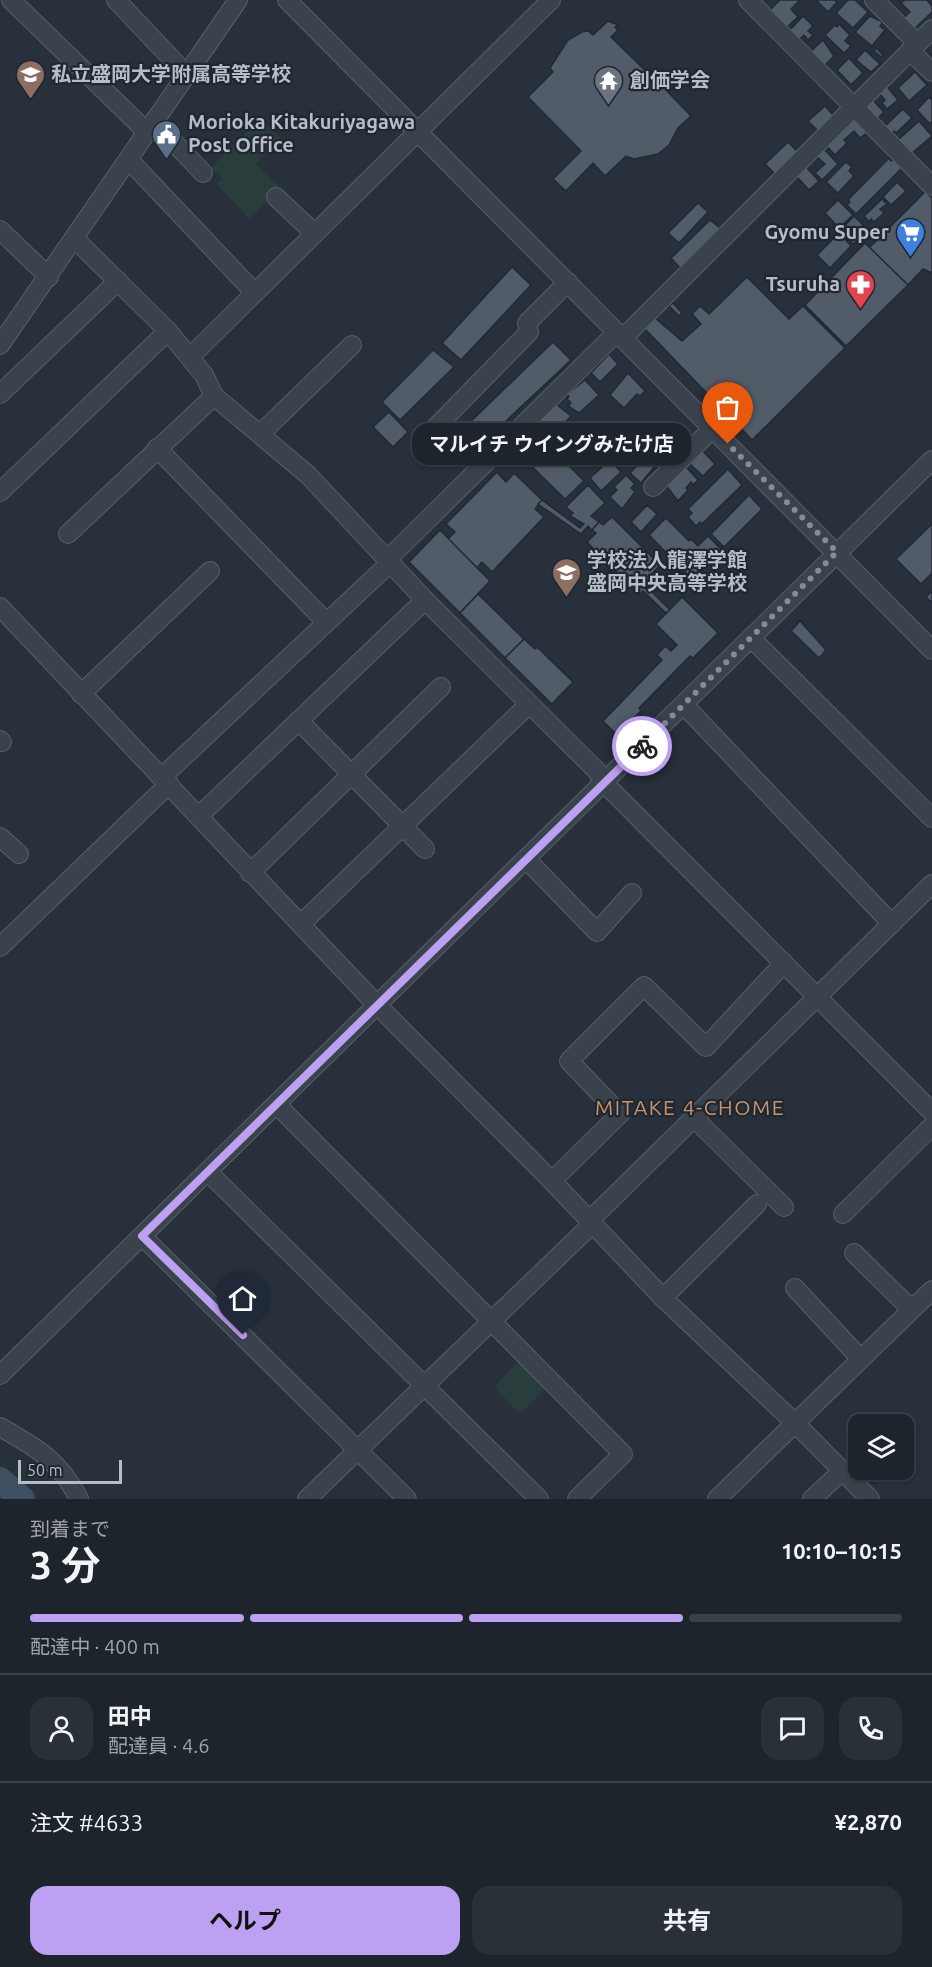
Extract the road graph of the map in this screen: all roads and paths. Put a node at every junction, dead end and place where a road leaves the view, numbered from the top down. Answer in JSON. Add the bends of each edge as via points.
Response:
{"nodes":[{"id":1,"x":11,"y":0,"type":"edge"},
{"id":2,"x":116,"y":0,"type":"edge"},
{"id":3,"x":238,"y":0,"type":"edge"},
{"id":4,"x":287,"y":0,"type":"edge"},
{"id":5,"x":551,"y":0,"type":"edge"},
{"id":6,"x":748,"y":0,"type":"edge"},
{"id":7,"x":874,"y":0,"type":"edge"},
{"id":8,"x":932,"y":28,"type":"edge"},
{"id":9,"x":913,"y":47,"type":"junction"},
{"id":10,"x":932,"y":72,"type":"edge"},
{"id":11,"x":186,"y":74,"type":"junction"},
{"id":12,"x":854,"y":106,"type":"junction"},
{"id":13,"x":150,"y":126,"type":"junction"},
{"id":14,"x":419,"y":133,"type":"junction"},
{"id":15,"x":129,"y":160,"type":"junction"},
{"id":16,"x":203,"y":173,"type":"dead end"},
{"id":17,"x":932,"y":186,"type":"edge"},
{"id":18,"x":276,"y":197,"type":"dead end"},
{"id":19,"x":0,"y":230,"type":"edge"},
{"id":20,"x":313,"y":232,"type":"junction"},
{"id":21,"x":75,"y":238,"type":"junction"},
{"id":22,"x":49,"y":277,"type":"junction"},
{"id":23,"x":118,"y":281,"type":"junction"},
{"id":24,"x":568,"y":282,"type":"junction"},
{"id":25,"x":254,"y":292,"type":"junction"},
{"id":26,"x":168,"y":331,"type":"junction"},
{"id":27,"x":619,"y":336,"type":"junction"},
{"id":28,"x":0,"y":345,"type":"edge"},
{"id":29,"x":352,"y":345,"type":"dead end"},
{"id":30,"x":190,"y":357,"type":"junction"},
{"id":31,"x":0,"y":394,"type":"edge"},
{"id":32,"x":214,"y":396,"type":"junction"},
{"id":33,"x":713,"y":428,"type":"junction"},
{"id":34,"x":434,"y":429,"type":"dead end"},
{"id":35,"x":260,"y":434,"type":"junction"},
{"id":36,"x":157,"y":448,"type":"junction"},
{"id":37,"x":932,"y":460,"type":"edge"},
{"id":38,"x":653,"y":487,"type":"dead end"},
{"id":39,"x":0,"y":492,"type":"edge"},
{"id":40,"x":68,"y":534,"type":"dead end"},
{"id":41,"x":837,"y":552,"type":"junction"},
{"id":42,"x":390,"y":560,"type":"junction"},
{"id":43,"x":210,"y":570,"type":"dead end"},
{"id":44,"x":425,"y":600,"type":"junction"},
{"id":45,"x":0,"y":607,"type":"edge"},
{"id":46,"x":326,"y":621,"type":"junction"},
{"id":47,"x":752,"y":639,"type":"junction"},
{"id":48,"x":932,"y":650,"type":"edge"},
{"id":49,"x":441,"y":687,"type":"dead end"},
{"id":50,"x":81,"y":694,"type":"junction"},
{"id":51,"x":529,"y":704,"type":"junction"},
{"id":52,"x":684,"y":705,"type":"junction"},
{"id":53,"x":299,"y":721,"type":"junction"},
{"id":54,"x":351,"y":774,"type":"junction"},
{"id":55,"x":165,"y":781,"type":"junction"},
{"id":56,"x":603,"y":782,"type":"junction"},
{"id":57,"x":200,"y":816,"type":"junction"},
{"id":58,"x":932,"y":818,"type":"edge"},
{"id":59,"x":401,"y":826,"type":"junction"},
{"id":60,"x":0,"y":837,"type":"edge"},
{"id":61,"x":425,"y":849,"type":"dead end"},
{"id":62,"x":19,"y":854,"type":"dead end"},
{"id":63,"x":527,"y":860,"type":"junction"},
{"id":64,"x":250,"y":873,"type":"junction"},
{"id":65,"x":932,"y":884,"type":"edge"},
{"id":66,"x":632,"y":893,"type":"dead end"},
{"id":67,"x":301,"y":924,"type":"junction"},
{"id":68,"x":892,"y":924,"type":"junction"},
{"id":69,"x":0,"y":948,"type":"edge"},
{"id":70,"x":784,"y":963,"type":"junction"},
{"id":71,"x":817,"y":997,"type":"junction"},
{"id":72,"x":378,"y":1006,"type":"junction"},
{"id":73,"x":277,"y":1105,"type":"junction"},
{"id":74,"x":932,"y":1112,"type":"edge"},
{"id":75,"x":694,"y":1118,"type":"junction"},
{"id":76,"x":932,"y":1126,"type":"edge"},
{"id":77,"x":208,"y":1172,"type":"junction"},
{"id":78,"x":552,"y":1181,"type":"junction"},
{"id":79,"x":757,"y":1204,"type":"dead end"},
{"id":80,"x":784,"y":1207,"type":"dead end"},
{"id":81,"x":843,"y":1214,"type":"dead end"},
{"id":82,"x":590,"y":1220,"type":"junction"},
{"id":83,"x":142,"y":1236,"type":"junction"},
{"id":84,"x":854,"y":1253,"type":"dead end"},
{"id":85,"x":795,"y":1288,"type":"dead end"},
{"id":86,"x":932,"y":1290,"type":"edge"},
{"id":87,"x":663,"y":1298,"type":"junction"},
{"id":88,"x":911,"y":1310,"type":"junction"},
{"id":89,"x":492,"y":1322,"type":"junction"},
{"id":90,"x":860,"y":1358,"type":"junction"},
{"id":91,"x":0,"y":1375,"type":"edge"},
{"id":92,"x":425,"y":1386,"type":"junction"},
{"id":93,"x":795,"y":1423,"type":"junction"},
{"id":94,"x":0,"y":1427,"type":"edge"},
{"id":95,"x":360,"y":1450,"type":"junction"},
{"id":96,"x":842,"y":1471,"type":"junction"},
{"id":97,"x":79,"y":1499,"type":"edge"},
{"id":98,"x":307,"y":1499,"type":"edge"},
{"id":99,"x":407,"y":1499,"type":"edge"},
{"id":100,"x":539,"y":1499,"type":"edge"},
{"id":101,"x":577,"y":1499,"type":"edge"},
{"id":102,"x":717,"y":1499,"type":"edge"},
{"id":103,"x":812,"y":1499,"type":"edge"},
{"id":104,"x":870,"y":1499,"type":"edge"}],
"edges":[{"from":1,"to":13,"type":"street"},
{"from":2,"to":11,"type":"street"},
{"from":3,"to":11,"type":"street"},
{"from":4,"to":14,"type":"street"},
{"from":5,"to":14,"type":"street"},
{"from":6,"to":12,"type":"street"},
{"from":7,"to":9,"type":"street"},
{"from":8,"to":9,"type":"street"},
{"from":9,"to":10,"type":"street"},
{"from":9,"to":12,"type":"street"},
{"from":11,"to":13,"type":"street"},
{"from":12,"to":17,"type":"street"},
{"from":12,"to":27,"type":"street"},
{"from":13,"to":15,"type":"street"},
{"from":13,"to":16,"type":"street"},
{"from":14,"to":20,"type":"street"},
{"from":14,"to":24,"type":"street"},
{"from":15,"to":21,"type":"street"},
{"from":15,"to":25,"type":"street"},
{"from":18,"to":20,"type":"street"},
{"from":19,"to":22,"type":"street"},
{"from":20,"to":25,"type":"street"},
{"from":21,"to":22,"type":"street"},
{"from":21,"to":23,"type":"street"},
{"from":22,"to":28,"type":"street"},
{"from":23,"to":26,"type":"street"},
{"from":23,"to":31,"type":"street"},
{"from":24,"to":27,"type":"street"},
{"from":24,"to":34,"type":"street","via":[[527,323],[529,332]]},
{"from":25,"to":30,"type":"street"},
{"from":26,"to":30,"type":"street"},
{"from":26,"to":39,"type":"street"},
{"from":27,"to":33,"type":"street"},
{"from":27,"to":42,"type":"street"},
{"from":29,"to":35,"type":"street"},
{"from":30,"to":32,"type":"street"},
{"from":32,"to":35,"type":"street"},
{"from":32,"to":36,"type":"street"},
{"from":33,"to":38,"type":"street"},
{"from":33,"to":41,"type":"street"},
{"from":35,"to":42,"type":"street","via":[[308,475]]},
{"from":36,"to":40,"type":"street"},
{"from":36,"to":46,"type":"street"},
{"from":37,"to":41,"type":"street"},
{"from":41,"to":47,"type":"street"},
{"from":41,"to":48,"type":"street"},
{"from":42,"to":44,"type":"street"},
{"from":42,"to":46,"type":"street"},
{"from":43,"to":50,"type":"street"},
{"from":44,"to":51,"type":"street"},
{"from":44,"to":53,"type":"street"},
{"from":45,"to":50,"type":"street"},
{"from":46,"to":55,"type":"street"},
{"from":47,"to":52,"type":"street"},
{"from":47,"to":58,"type":"street"},
{"from":49,"to":54,"type":"street"},
{"from":50,"to":55,"type":"street"},
{"from":51,"to":56,"type":"street"},
{"from":51,"to":59,"type":"street"},
{"from":52,"to":56,"type":"street"},
{"from":52,"to":68,"type":"street"},
{"from":53,"to":54,"type":"street"},
{"from":53,"to":57,"type":"street"},
{"from":54,"to":59,"type":"street"},
{"from":54,"to":64,"type":"street"},
{"from":55,"to":57,"type":"street"},
{"from":55,"to":69,"type":"street"},
{"from":56,"to":63,"type":"street"},
{"from":56,"to":70,"type":"street"},
{"from":57,"to":64,"type":"street"},
{"from":59,"to":61,"type":"street"},
{"from":59,"to":67,"type":"street"},
{"from":60,"to":62,"type":"street"},
{"from":63,"to":66,"type":"street","via":[[597,932]]},
{"from":63,"to":72,"type":"street"},
{"from":64,"to":67,"type":"street"},
{"from":65,"to":68,"type":"street"},
{"from":67,"to":72,"type":"street"},
{"from":68,"to":71,"type":"street"},
{"from":70,"to":71,"type":"street"},
{"from":70,"to":78,"type":"street","via":[[706,1047],[644,986],[569,1061],[620,1113]]},
{"from":71,"to":74,"type":"street"},
{"from":71,"to":75,"type":"street"},
{"from":72,"to":73,"type":"street"},
{"from":72,"to":78,"type":"street"},
{"from":73,"to":77,"type":"street"},
{"from":73,"to":89,"type":"street"},
{"from":75,"to":80,"type":"street"},
{"from":75,"to":82,"type":"street"},
{"from":76,"to":81,"type":"street"},
{"from":77,"to":83,"type":"street"},
{"from":77,"to":92,"type":"street"},
{"from":78,"to":82,"type":"street"},
{"from":79,"to":87,"type":"street"},
{"from":82,"to":87,"type":"street"},
{"from":82,"to":89,"type":"street","via":[[587,1229]]},
{"from":83,"to":91,"type":"street"},
{"from":83,"to":95,"type":"street"},
{"from":84,"to":88,"type":"street"},
{"from":85,"to":90,"type":"street"},
{"from":86,"to":88,"type":"street"},
{"from":87,"to":93,"type":"street"},
{"from":88,"to":90,"type":"street"},
{"from":89,"to":92,"type":"street"},
{"from":89,"to":101,"type":"street","via":[[623,1454]]},
{"from":90,"to":93,"type":"street"},
{"from":92,"to":95,"type":"street"},
{"from":92,"to":100,"type":"street"},
{"from":93,"to":96,"type":"street"},
{"from":93,"to":102,"type":"street"},
{"from":94,"to":97,"type":"street","via":[[43,1451],[69,1478]]},
{"from":95,"to":98,"type":"street"},
{"from":95,"to":99,"type":"street"},
{"from":96,"to":103,"type":"street"},
{"from":96,"to":104,"type":"street"}]}
